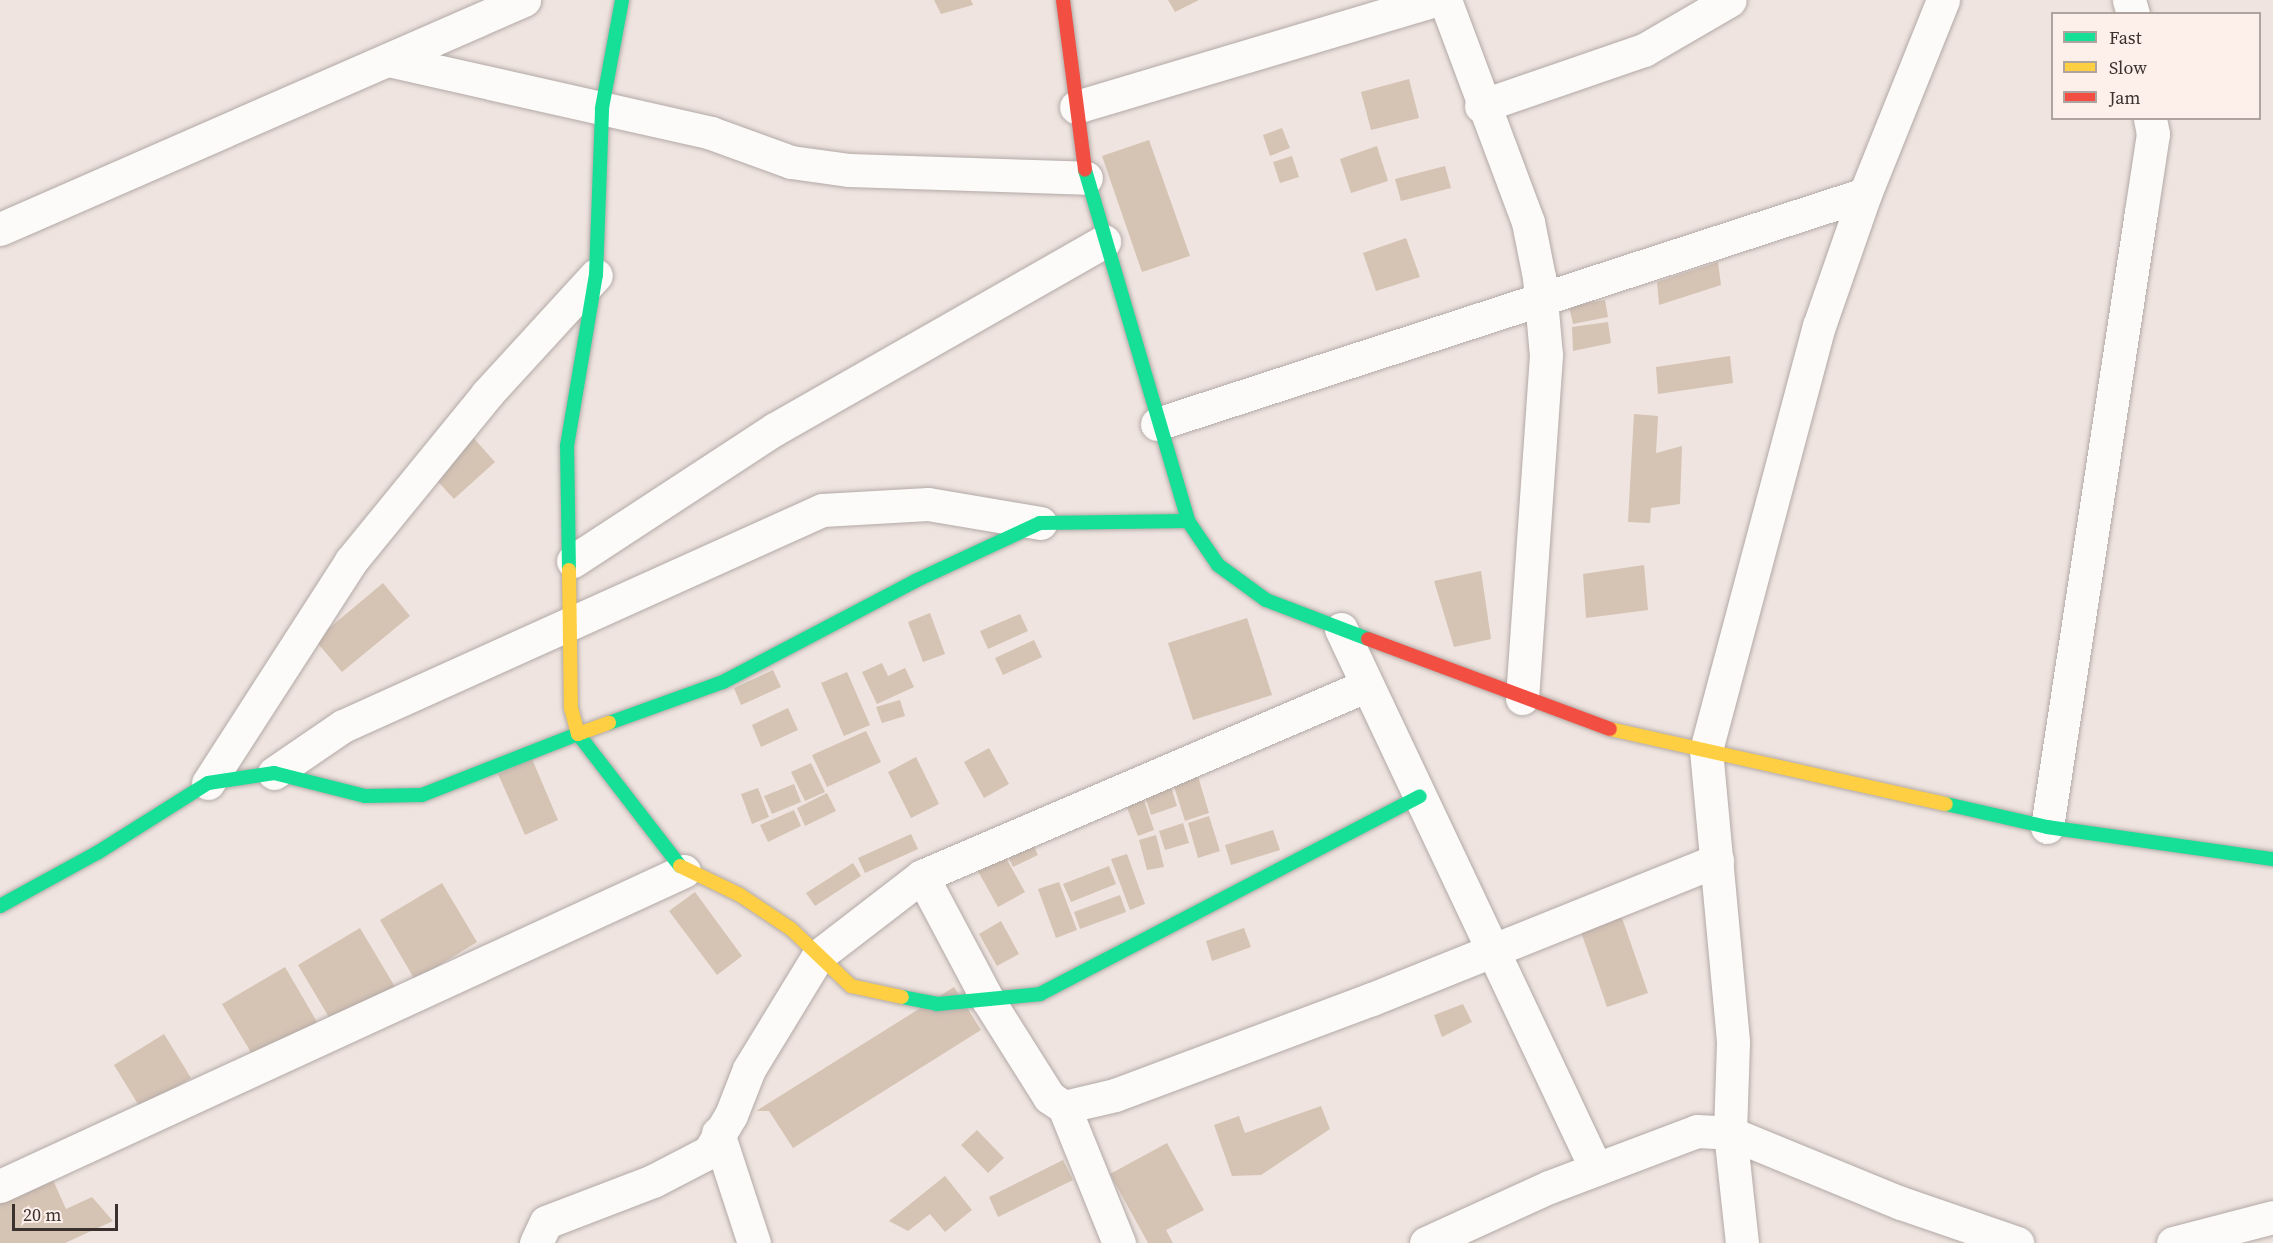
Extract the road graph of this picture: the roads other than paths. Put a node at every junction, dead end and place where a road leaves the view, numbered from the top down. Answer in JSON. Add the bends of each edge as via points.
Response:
{"nodes":[{"id":1,"x":524,"y":0,"type":"edge"},
{"id":2,"x":622,"y":0,"type":"edge"},
{"id":3,"x":1063,"y":0,"type":"edge"},
{"id":4,"x":1436,"y":0,"type":"edge"},
{"id":5,"x":1445,"y":0,"type":"edge"},
{"id":6,"x":1730,"y":0,"type":"edge"},
{"id":7,"x":1943,"y":0,"type":"edge"},
{"id":8,"x":388,"y":60,"type":"junction"},
{"id":9,"x":1481,"y":106,"type":"junction"},
{"id":10,"x":1076,"y":107,"type":"junction"},
{"id":11,"x":602,"y":108,"type":"junction"},
{"id":12,"x":2150,"y":120,"type":"edge"},
{"id":13,"x":1086,"y":178,"type":"junction"},
{"id":14,"x":1865,"y":194,"type":"junction"},
{"id":15,"x":0,"y":229,"type":"edge"},
{"id":16,"x":1104,"y":241,"type":"junction"},
{"id":17,"x":596,"y":276,"type":"junction"},
{"id":18,"x":1541,"y":299,"type":"junction"},
{"id":19,"x":1157,"y":424,"type":"junction"},
{"id":20,"x":1188,"y":521,"type":"junction"},
{"id":21,"x":1040,"y":523,"type":"junction"},
{"id":22,"x":573,"y":561,"type":"junction"},
{"id":23,"x":570,"y":621,"type":"junction"},
{"id":24,"x":1341,"y":629,"type":"junction"},
{"id":25,"x":1367,"y":685,"type":"junction"},
{"id":26,"x":1522,"y":698,"type":"junction"},
{"id":27,"x":578,"y":734,"type":"junction"},
{"id":28,"x":1706,"y":750,"type":"junction"},
{"id":29,"x":274,"y":773,"type":"junction"},
{"id":30,"x":208,"y":783,"type":"junction"},
{"id":31,"x":1419,"y":796,"type":"junction"},
{"id":32,"x":2047,"y":827,"type":"junction"},
{"id":33,"x":1717,"y":860,"type":"junction"},
{"id":34,"x":2273,"y":860,"type":"edge"},
{"id":35,"x":684,"y":872,"type":"junction"},
{"id":36,"x":922,"y":876,"type":"junction"},
{"id":37,"x":0,"y":906,"type":"edge"},
{"id":38,"x":1494,"y":950,"type":"junction"},
{"id":39,"x":818,"y":956,"type":"junction"},
{"id":40,"x":988,"y":1000,"type":"junction"},
{"id":41,"x":1065,"y":1107,"type":"junction"},
{"id":42,"x":718,"y":1133,"type":"junction"},
{"id":43,"x":1730,"y":1133,"type":"junction"},
{"id":44,"x":1596,"y":1169,"type":"junction"},
{"id":45,"x":0,"y":1186,"type":"edge"},
{"id":46,"x":2273,"y":1217,"type":"edge"},
{"id":47,"x":536,"y":1243,"type":"edge"},
{"id":48,"x":754,"y":1243,"type":"edge"},
{"id":49,"x":1119,"y":1243,"type":"edge"},
{"id":50,"x":1426,"y":1243,"type":"edge"},
{"id":51,"x":1742,"y":1243,"type":"edge"},
{"id":52,"x":2017,"y":1243,"type":"edge"},
{"id":53,"x":2173,"y":1243,"type":"edge"}],
"edges":[{"from":1,"to":8,"type":"street"},
{"from":2,"to":11,"type":"street"},
{"from":3,"to":10,"type":"street"},
{"from":4,"to":10,"type":"street"},
{"from":5,"to":9,"type":"street"},
{"from":6,"to":9,"type":"street","via":[[1644,50]]},
{"from":7,"to":14,"type":"street"},
{"from":8,"to":11,"type":"street"},
{"from":8,"to":15,"type":"street"},
{"from":9,"to":18,"type":"street","via":[[1528,222]]},
{"from":10,"to":13,"type":"street"},
{"from":11,"to":13,"type":"street","via":[[711,133],[790,162],[849,170]]},
{"from":11,"to":17,"type":"street"},
{"from":12,"to":32,"type":"street","via":[[2153,134]]},
{"from":13,"to":16,"type":"street"},
{"from":14,"to":18,"type":"street"},
{"from":14,"to":28,"type":"street","via":[[1819,326]]},
{"from":16,"to":19,"type":"street"},
{"from":16,"to":22,"type":"street","via":[[775,429]]},
{"from":17,"to":22,"type":"street","via":[[579,354],[567,446]]},
{"from":17,"to":30,"type":"street","via":[[487,394],[351,561]]},
{"from":18,"to":19,"type":"street"},
{"from":18,"to":26,"type":"street","via":[[1546,355]]},
{"from":19,"to":20,"type":"street"},
{"from":20,"to":21,"type":"street"},
{"from":20,"to":24,"type":"street","via":[[1218,565],[1266,600]]},
{"from":21,"to":23,"type":"street","via":[[928,504],[822,510]]},
{"from":21,"to":27,"type":"street","via":[[915,580],[723,682]]},
{"from":22,"to":23,"type":"street"},
{"from":23,"to":27,"type":"street","via":[[571,708]]},
{"from":23,"to":29,"type":"street","via":[[343,726]]},
{"from":24,"to":25,"type":"street"},
{"from":24,"to":26,"type":"street"},
{"from":25,"to":31,"type":"street"},
{"from":25,"to":36,"type":"street"},
{"from":26,"to":28,"type":"street","via":[[1585,723]]},
{"from":27,"to":29,"type":"street","via":[[422,795],[365,796]]},
{"from":27,"to":35,"type":"street"},
{"from":28,"to":32,"type":"street"},
{"from":28,"to":33,"type":"street"},
{"from":29,"to":30,"type":"street"},
{"from":30,"to":37,"type":"street","via":[[97,853]]},
{"from":31,"to":38,"type":"street"},
{"from":31,"to":40,"type":"street","via":[[1040,994]]},
{"from":32,"to":34,"type":"street"},
{"from":33,"to":38,"type":"street"},
{"from":33,"to":43,"type":"street","via":[[1733,1041]]},
{"from":35,"to":39,"type":"street","via":[[740,895],[791,929]]},
{"from":35,"to":45,"type":"street"},
{"from":36,"to":39,"type":"street"},
{"from":36,"to":40,"type":"street"},
{"from":38,"to":41,"type":"street","via":[[1114,1095]]},
{"from":38,"to":44,"type":"street"},
{"from":39,"to":40,"type":"street","via":[[851,986],[937,1004]]},
{"from":39,"to":42,"type":"street","via":[[748,1069],[730,1115]]},
{"from":40,"to":41,"type":"street","via":[[1049,1097]]},
{"from":41,"to":49,"type":"street"},
{"from":42,"to":47,"type":"street","via":[[709,1152],[653,1181],[546,1222]]},
{"from":42,"to":48,"type":"street"},
{"from":43,"to":44,"type":"street","via":[[1697,1131]]},
{"from":43,"to":51,"type":"street"},
{"from":43,"to":52,"type":"street","via":[[1891,1199]]},
{"from":44,"to":50,"type":"street"},
{"from":46,"to":53,"type":"street"}]}
